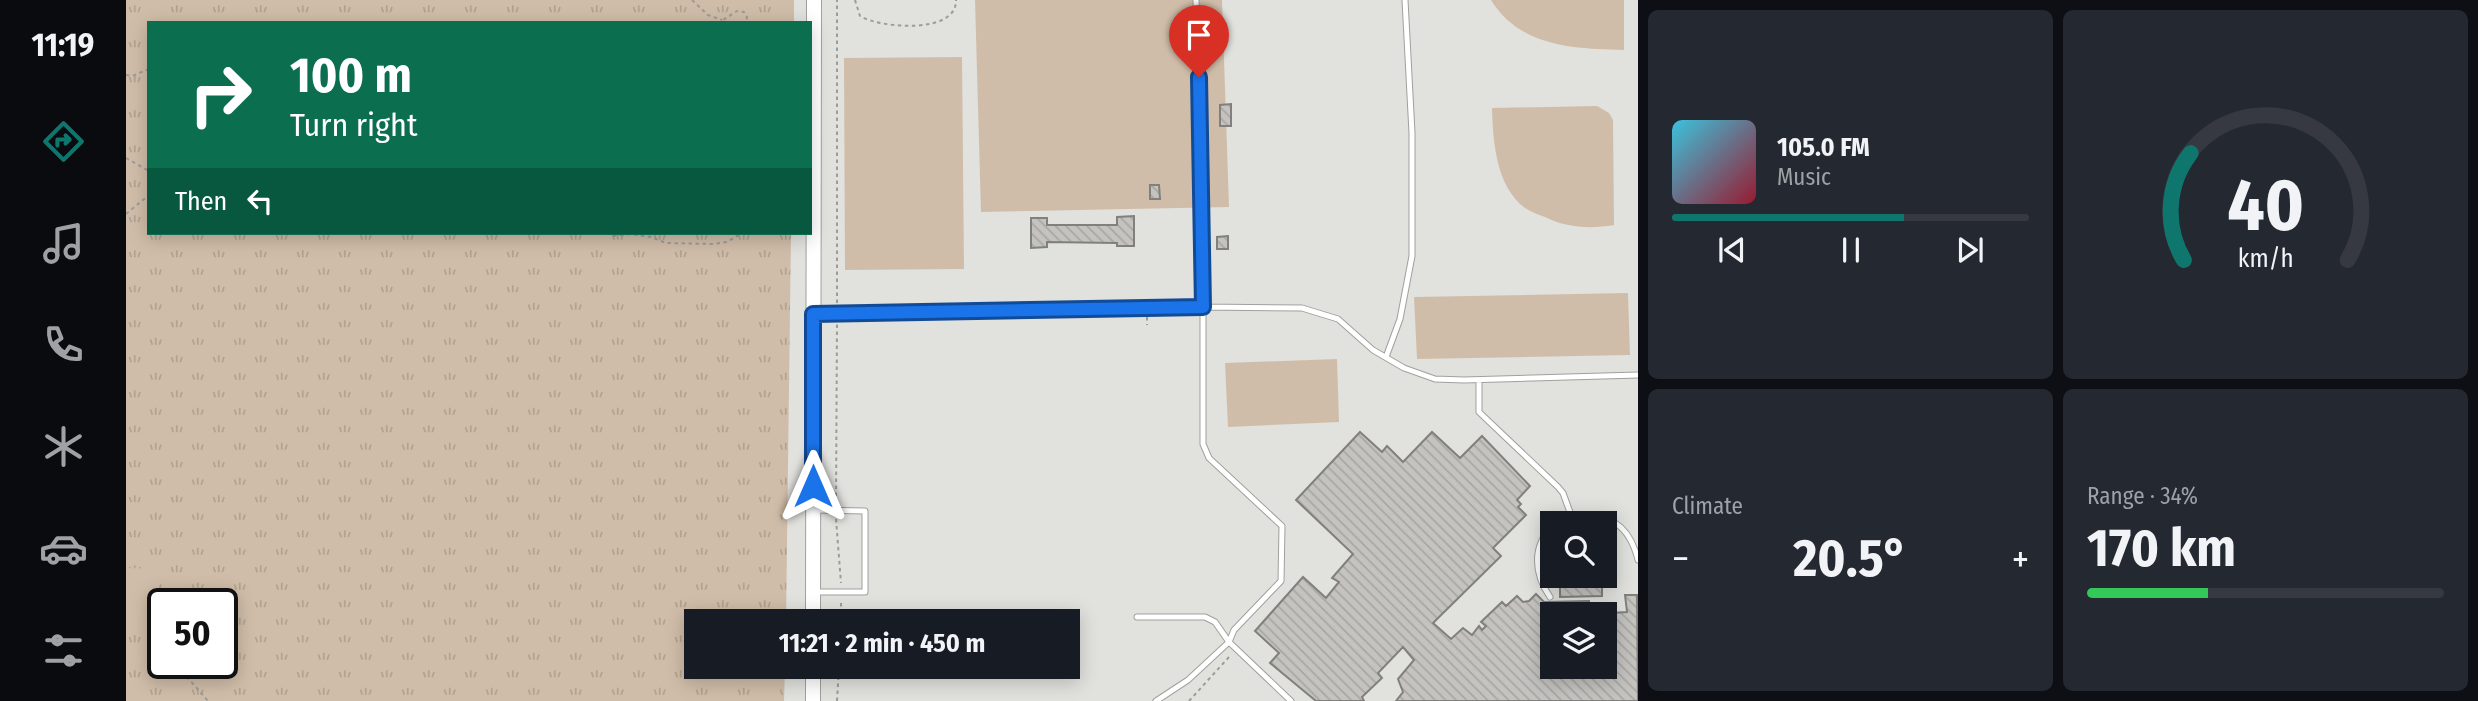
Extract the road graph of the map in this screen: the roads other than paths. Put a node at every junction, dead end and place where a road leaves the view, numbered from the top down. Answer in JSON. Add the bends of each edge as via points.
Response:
{"nodes":[{"id":1,"x":814,"y":0,"type":"edge"},
{"id":2,"x":1196,"y":0,"type":"edge"},
{"id":3,"x":1405,"y":0,"type":"edge"},
{"id":4,"x":1203,"y":307,"type":"junction"},
{"id":5,"x":813,"y":314,"type":"junction"},
{"id":6,"x":1386,"y":357,"type":"junction"},
{"id":7,"x":1638,"y":375,"type":"edge"},
{"id":8,"x":1479,"y":380,"type":"junction"},
{"id":9,"x":813,"y":510,"type":"junction"},
{"id":10,"x":1570,"y":511,"type":"edge"},
{"id":11,"x":1617,"y":524,"type":"edge"},
{"id":12,"x":1540,"y":550,"type":"edge"},
{"id":13,"x":1638,"y":560,"type":"edge"},
{"id":14,"x":1540,"y":582,"type":"edge"},
{"id":15,"x":1544,"y":588,"type":"edge"},
{"id":16,"x":813,"y":592,"type":"junction"},
{"id":17,"x":1550,"y":597,"type":"dead end"},
{"id":18,"x":813,"y":609,"type":"edge"},
{"id":19,"x":1138,"y":617,"type":"dead end"},
{"id":20,"x":1229,"y":642,"type":"junction"},
{"id":21,"x":813,"y":679,"type":"edge"},
{"id":22,"x":813,"y":701,"type":"edge"},
{"id":23,"x":1156,"y":701,"type":"edge"},
{"id":24,"x":1292,"y":701,"type":"edge"}],
"edges":[{"from":1,"to":5,"type":"main road"},
{"from":2,"to":4,"type":"lane"},
{"from":3,"to":6,"type":"lane","via":[[1412,256],[1400,319]]},
{"from":4,"to":5,"type":"lane"},
{"from":4,"to":6,"type":"lane","via":[[1302,308],[1322,313]]},
{"from":4,"to":20,"type":"lane","via":[[1203,444],[1209,458],[1282,526],[1281,580],[1234,630]]},
{"from":5,"to":9,"type":"main road"},
{"from":6,"to":8,"type":"lane","via":[[1435,379]]},
{"from":7,"to":8,"type":"lane"},
{"from":8,"to":10,"type":"lane","via":[[1479,412],[1558,487]]},
{"from":9,"to":16,"type":"main road"},
{"from":9,"to":16,"type":"lane","via":[[865,512],[865,592]]},
{"from":11,"to":13,"type":"lane","via":[[1633,542]]},
{"from":12,"to":14,"type":"lane","via":[[1536,566]]},
{"from":15,"to":17,"type":"lane"},
{"from":16,"to":18,"type":"main road"},
{"from":19,"to":20,"type":"lane","via":[[1205,617],[1215,622]]},
{"from":20,"to":23,"type":"lane","via":[[1188,680]]},
{"from":20,"to":24,"type":"lane"},
{"from":21,"to":22,"type":"main road"}]}
